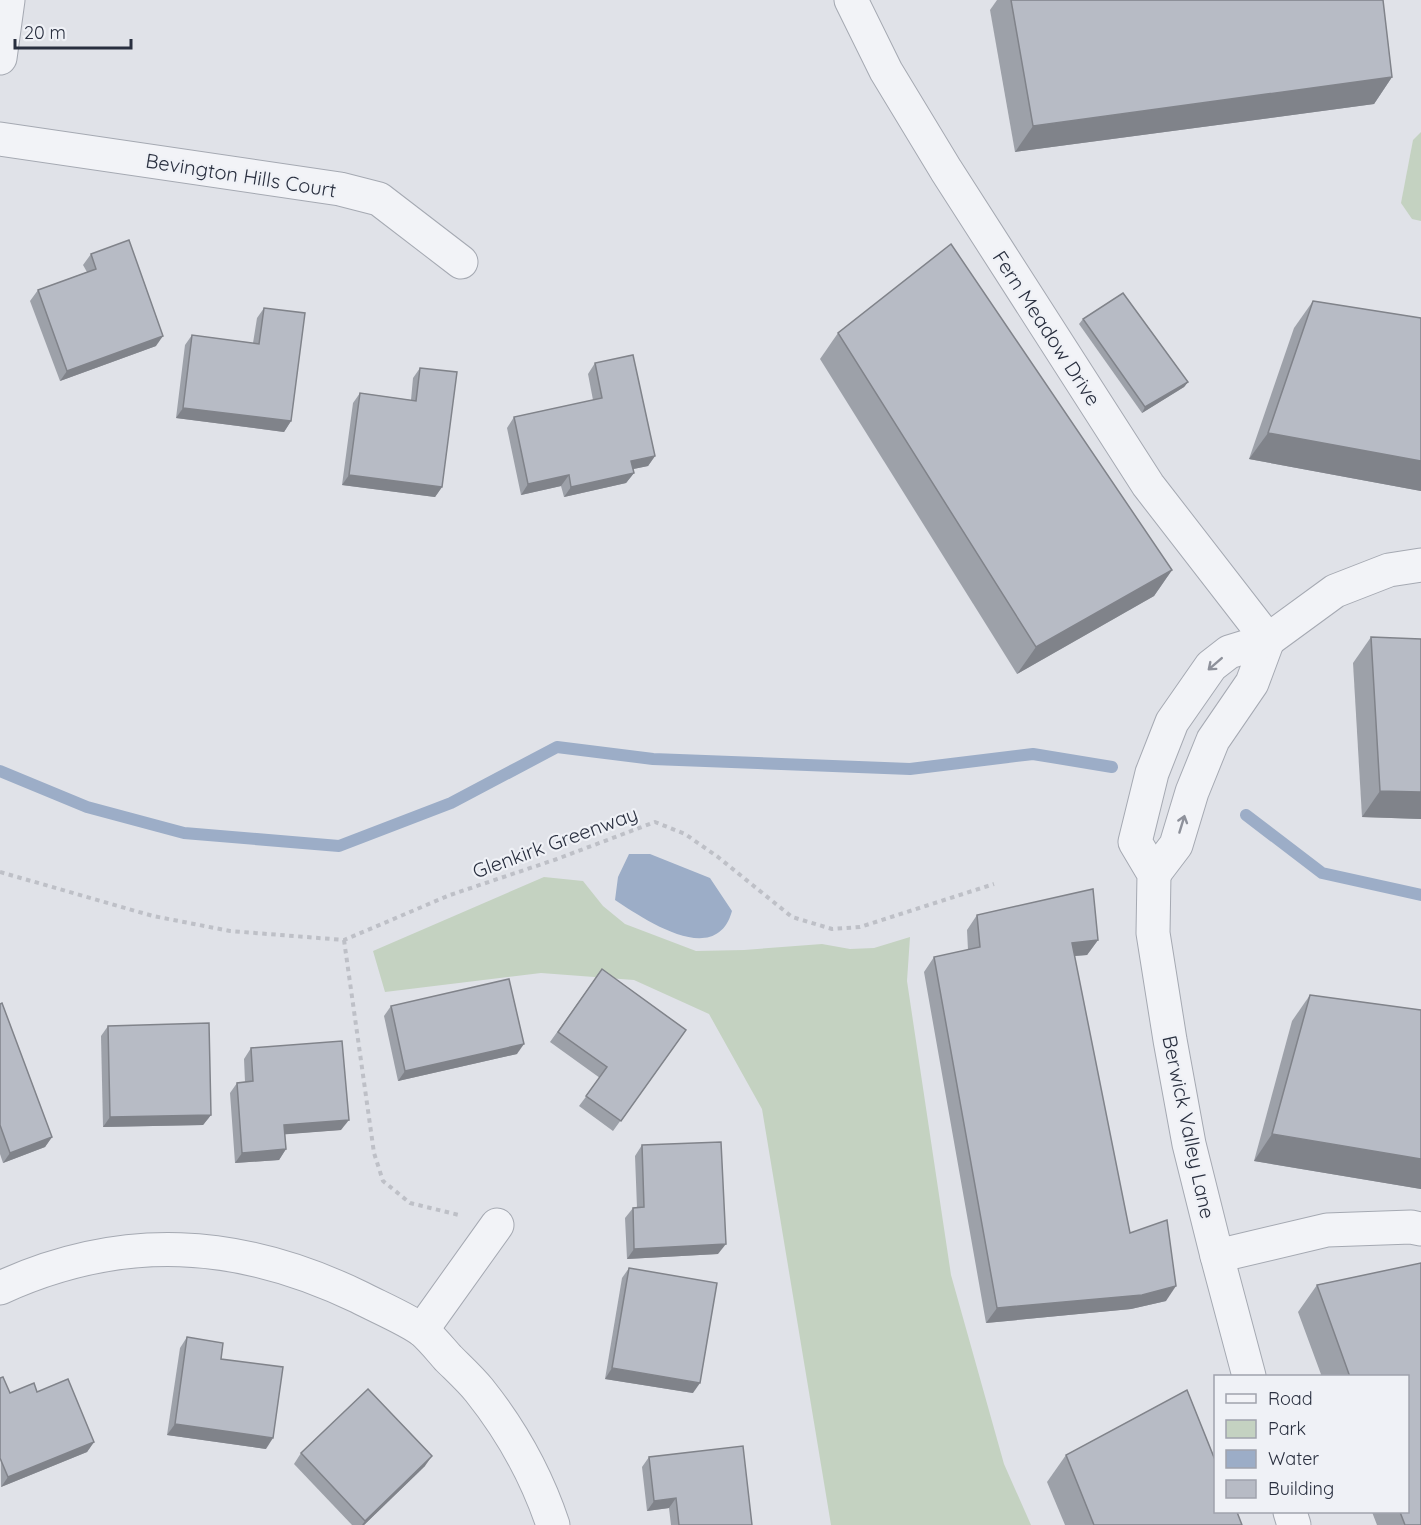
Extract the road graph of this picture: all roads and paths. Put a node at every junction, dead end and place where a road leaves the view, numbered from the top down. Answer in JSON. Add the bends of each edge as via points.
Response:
{"nodes":[{"id":1,"x":8,"y":0,"type":"edge"},
{"id":2,"x":851,"y":0,"type":"edge"},
{"id":3,"x":0,"y":58,"type":"edge"},
{"id":4,"x":0,"y":139,"type":"edge"},
{"id":5,"x":461,"y":262,"type":"dead end"},
{"id":6,"x":1421,"y":565,"type":"edge"},
{"id":7,"x":1268,"y":640,"type":"junction"},
{"id":8,"x":0,"y":872,"type":"edge"},
{"id":9,"x":1154,"y":874,"type":"junction"},
{"id":10,"x":994,"y":884,"type":"dead end"},
{"id":11,"x":344,"y":940,"type":"junction"},
{"id":12,"x":497,"y":1225,"type":"joint"},
{"id":13,"x":1421,"y":1228,"type":"edge"},
{"id":14,"x":1217,"y":1256,"type":"junction"},
{"id":15,"x":0,"y":1287,"type":"edge"},
{"id":16,"x":422,"y":1330,"type":"junction"},
{"id":17,"x":1249,"y":1375,"type":"edge"},
{"id":18,"x":553,"y":1525,"type":"edge"}],
"edges":[{"from":1,"to":3,"type":"street"},
{"from":2,"to":7,"type":"street","name":"Fern Meadow Drive","via":[[886,71],[946,170],[1148,485]]},
{"from":4,"to":5,"type":"street","name":"Bevington Hills Court","via":[[340,189],[380,199]]},
{"from":6,"to":7,"type":"street","via":[[1389,570],[1335,591]]},
{"from":9,"to":7,"type":"street","one_way":true,"via":[[1176,845],[1213,740],[1252,683]]},
{"from":7,"to":9,"type":"street","one_way":true,"via":[[1229,652],[1211,666],[1173,722],[1152,773],[1135,842]]},
{"from":8,"to":11,"type":"path","name":"Glenkirk Greenway","via":[[164,918],[230,931]]},
{"from":9,"to":14,"type":"street","name":"Berwick Valley Lane","via":[[1153,933],[1170,1040],[1189,1144]]},
{"from":10,"to":11,"type":"path","name":"Glenkirk Greenway","via":[[861,927],[832,929],[792,917],[685,834],[655,822],[450,895]]},
{"from":11,"to":12,"type":"path","via":[[374,1153],[383,1181],[410,1203]]},
{"from":12,"to":16,"type":"street"},
{"from":13,"to":14,"type":"street","via":[[1327,1230]]},
{"from":14,"to":17,"type":"street","name":"Berwick Valley Lane"},
{"from":15,"to":16,"type":"street","via":[[72,1261],[115,1252],[208,1250],[275,1264],[326,1281]]},
{"from":16,"to":18,"type":"street","via":[[479,1390],[509,1434],[529,1468]]}]}
